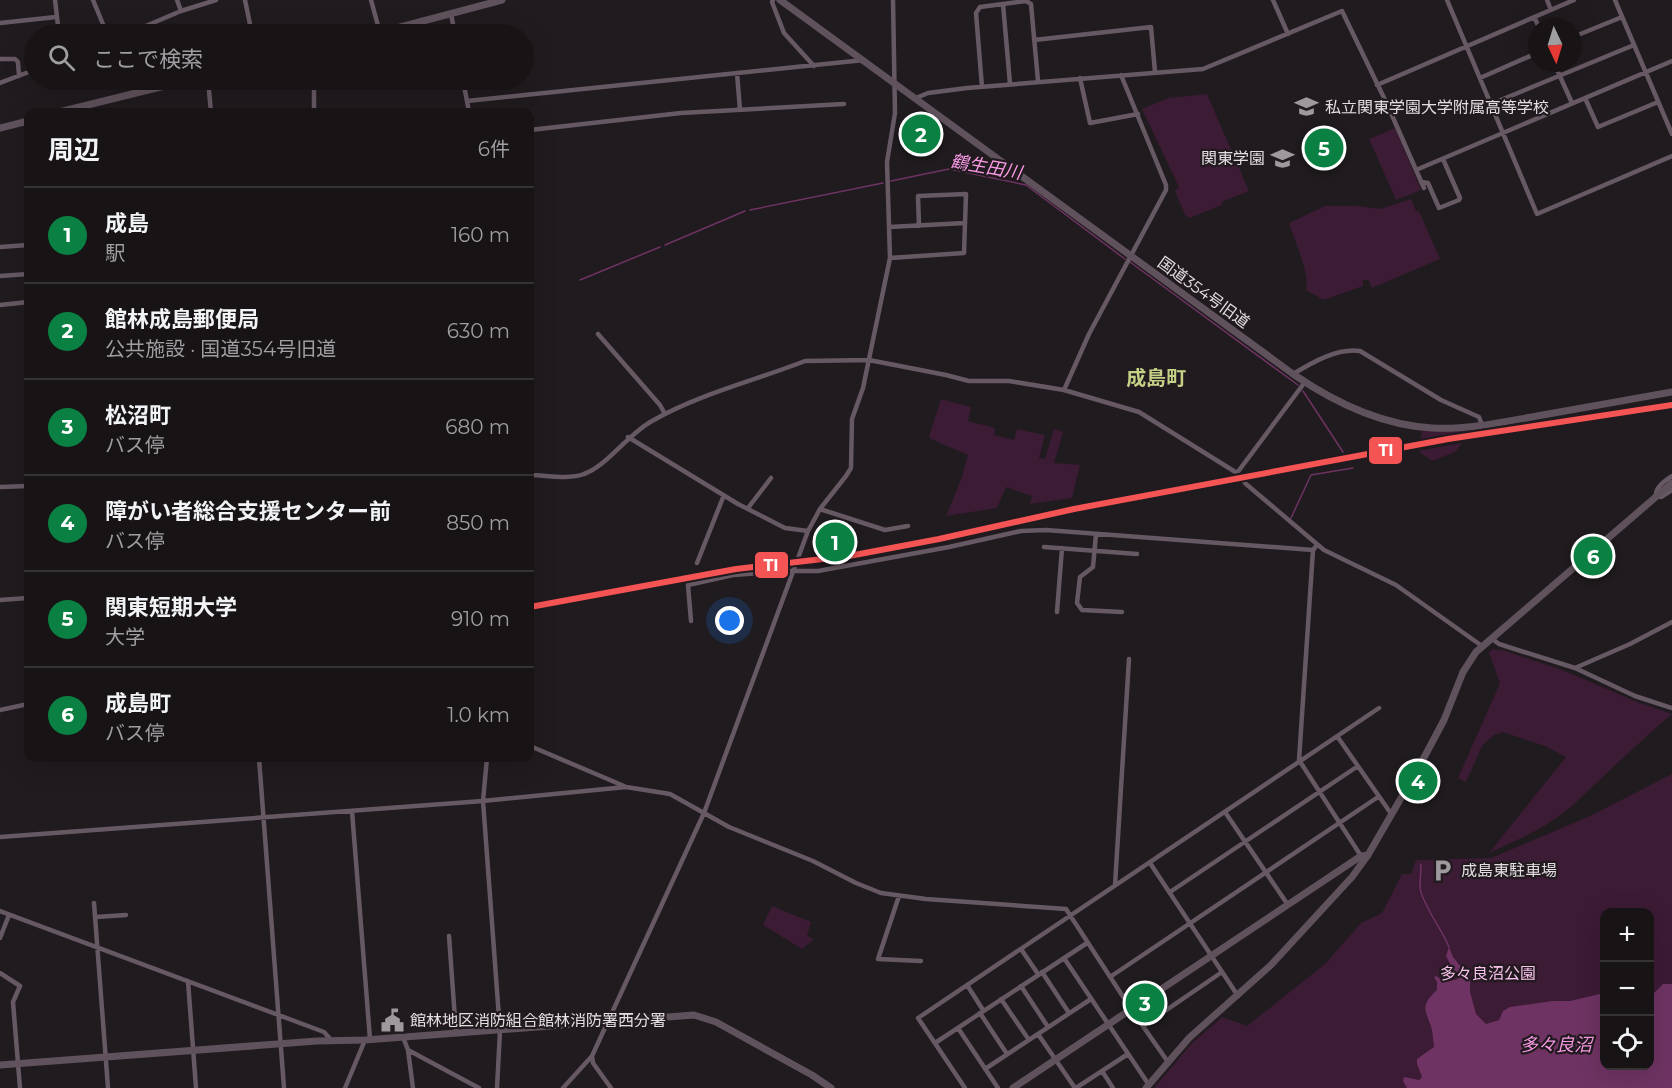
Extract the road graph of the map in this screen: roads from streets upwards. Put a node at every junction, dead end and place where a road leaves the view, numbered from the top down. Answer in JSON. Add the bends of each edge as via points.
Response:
{"nodes":[{"id":1,"x":55,"y":0,"type":"edge"},
{"id":2,"x":93,"y":0,"type":"edge"},
{"id":3,"x":177,"y":0,"type":"edge"},
{"id":4,"x":216,"y":0,"type":"edge"},
{"id":5,"x":245,"y":0,"type":"edge"},
{"id":6,"x":371,"y":0,"type":"edge"},
{"id":7,"x":502,"y":0,"type":"edge"},
{"id":8,"x":773,"y":0,"type":"edge"},
{"id":9,"x":780,"y":0,"type":"edge"},
{"id":10,"x":893,"y":0,"type":"edge"},
{"id":11,"x":1273,"y":0,"type":"edge"},
{"id":12,"x":1447,"y":0,"type":"edge"},
{"id":13,"x":1547,"y":0,"type":"edge"},
{"id":14,"x":1574,"y":0,"type":"edge"},
{"id":15,"x":1615,"y":0,"type":"edge"},
{"id":16,"x":1004,"y":4,"type":"junction"},
{"id":17,"x":181,"y":10,"type":"junction"},
{"id":18,"x":1551,"y":10,"type":"junction"},
{"id":19,"x":451,"y":14,"type":"junction"},
{"id":20,"x":1622,"y":16,"type":"junction"},
{"id":21,"x":56,"y":17,"type":"junction"},
{"id":22,"x":1534,"y":17,"type":"joint"},
{"id":23,"x":0,"y":23,"type":"edge"},
{"id":24,"x":57,"y":24,"type":"edge"},
{"id":25,"x":103,"y":24,"type":"edge"},
{"id":26,"x":150,"y":24,"type":"edge"},
{"id":27,"x":250,"y":24,"type":"edge"},
{"id":28,"x":375,"y":24,"type":"edge"},
{"id":29,"x":414,"y":24,"type":"edge"},
{"id":30,"x":452,"y":24,"type":"edge"},
{"id":31,"x":1288,"y":33,"type":"junction"},
{"id":32,"x":1582,"y":33,"type":"edge"},
{"id":33,"x":1034,"y":40,"type":"junction"},
{"id":34,"x":1634,"y":45,"type":"junction"},
{"id":35,"x":1467,"y":46,"type":"junction"},
{"id":36,"x":1528,"y":57,"type":"edge"},
{"id":37,"x":0,"y":59,"type":"edge"},
{"id":38,"x":864,"y":60,"type":"junction"},
{"id":39,"x":1672,"y":62,"type":"edge"},
{"id":40,"x":814,"y":66,"type":"junction"},
{"id":41,"x":1155,"y":72,"type":"junction"},
{"id":42,"x":1557,"y":72,"type":"edge"},
{"id":43,"x":737,"y":73,"type":"junction"},
{"id":44,"x":1646,"y":73,"type":"junction"},
{"id":45,"x":24,"y":74,"type":"edge"},
{"id":46,"x":1121,"y":75,"type":"junction"},
{"id":47,"x":19,"y":76,"type":"junction"},
{"id":48,"x":1559,"y":76,"type":"junction"},
{"id":49,"x":1080,"y":78,"type":"junction"},
{"id":50,"x":1480,"y":78,"type":"junction"},
{"id":51,"x":1038,"y":81,"type":"junction"},
{"id":52,"x":0,"y":83,"type":"edge"},
{"id":53,"x":895,"y":83,"type":"junction"},
{"id":54,"x":1010,"y":84,"type":"junction"},
{"id":55,"x":1377,"y":85,"type":"junction"},
{"id":56,"x":982,"y":87,"type":"junction"},
{"id":57,"x":148,"y":90,"type":"edge"},
{"id":58,"x":209,"y":90,"type":"edge"},
{"id":59,"x":314,"y":90,"type":"edge"},
{"id":60,"x":464,"y":90,"type":"edge"},
{"id":61,"x":916,"y":98,"type":"junction"},
{"id":62,"x":1585,"y":98,"type":"junction"},
{"id":63,"x":466,"y":101,"type":"junction"},
{"id":64,"x":1658,"y":102,"type":"junction"},
{"id":65,"x":1572,"y":103,"type":"junction"},
{"id":66,"x":844,"y":104,"type":"dead end"},
{"id":67,"x":1491,"y":105,"type":"junction"},
{"id":68,"x":75,"y":108,"type":"edge"},
{"id":69,"x":211,"y":108,"type":"edge"},
{"id":70,"x":314,"y":108,"type":"edge"},
{"id":71,"x":468,"y":108,"type":"edge"},
{"id":72,"x":740,"y":110,"type":"junction"},
{"id":73,"x":1138,"y":114,"type":"junction"},
{"id":74,"x":24,"y":122,"type":"edge"},
{"id":75,"x":0,"y":128,"type":"edge"},
{"id":76,"x":534,"y":130,"type":"edge"},
{"id":77,"x":1503,"y":133,"type":"junction"},
{"id":78,"x":1672,"y":134,"type":"edge"},
{"id":79,"x":1672,"y":156,"type":"edge"},
{"id":80,"x":1443,"y":159,"type":"junction"},
{"id":81,"x":1416,"y":170,"type":"junction"},
{"id":82,"x":1421,"y":182,"type":"junction"},
{"id":83,"x":1424,"y":188,"type":"dead end"},
{"id":84,"x":965,"y":223,"type":"junction"},
{"id":85,"x":919,"y":226,"type":"junction"},
{"id":86,"x":889,"y":227,"type":"junction"},
{"id":87,"x":24,"y":245,"type":"edge"},
{"id":88,"x":0,"y":247,"type":"edge"},
{"id":89,"x":1131,"y":256,"type":"junction"},
{"id":90,"x":890,"y":258,"type":"junction"},
{"id":91,"x":24,"y":274,"type":"edge"},
{"id":92,"x":0,"y":276,"type":"edge"},
{"id":93,"x":24,"y":302,"type":"edge"},
{"id":94,"x":0,"y":304,"type":"edge"},
{"id":95,"x":598,"y":334,"type":"dead end"},
{"id":96,"x":869,"y":360,"type":"junction"},
{"id":97,"x":1293,"y":374,"type":"junction"},
{"id":98,"x":1305,"y":382,"type":"junction"},
{"id":99,"x":1064,"y":390,"type":"junction"},
{"id":100,"x":1672,"y":392,"type":"edge"},
{"id":101,"x":665,"y":414,"type":"junction"},
{"id":102,"x":1482,"y":425,"type":"junction"},
{"id":103,"x":628,"y":437,"type":"junction"},
{"id":104,"x":1237,"y":472,"type":"junction"},
{"id":105,"x":534,"y":475,"type":"edge"},
{"id":106,"x":1672,"y":476,"type":"edge"},
{"id":107,"x":771,"y":478,"type":"dead end"},
{"id":108,"x":1672,"y":483,"type":"edge"},
{"id":109,"x":24,"y":486,"type":"edge"},
{"id":110,"x":0,"y":487,"type":"edge"},
{"id":111,"x":1672,"y":490,"type":"edge"},
{"id":112,"x":724,"y":495,"type":"junction"},
{"id":113,"x":1656,"y":496,"type":"junction"},
{"id":114,"x":748,"y":508,"type":"junction"},
{"id":115,"x":820,"y":509,"type":"junction"},
{"id":116,"x":908,"y":526,"type":"dead end"},
{"id":117,"x":808,"y":531,"type":"junction"},
{"id":118,"x":1096,"y":534,"type":"junction"},
{"id":119,"x":1044,"y":547,"type":"dead end"},
{"id":120,"x":1062,"y":548,"type":"junction"},
{"id":121,"x":1315,"y":548,"type":"junction"},
{"id":122,"x":1095,"y":551,"type":"junction"},
{"id":123,"x":1137,"y":554,"type":"dead end"},
{"id":124,"x":697,"y":563,"type":"dead end"},
{"id":125,"x":793,"y":572,"type":"junction"},
{"id":126,"x":24,"y":597,"type":"edge"},
{"id":127,"x":0,"y":600,"type":"edge"},
{"id":128,"x":1057,"y":612,"type":"dead end"},
{"id":129,"x":1122,"y":612,"type":"dead end"},
{"id":130,"x":691,"y":621,"type":"dead end"},
{"id":131,"x":1672,"y":622,"type":"edge"},
{"id":132,"x":1491,"y":638,"type":"junction"},
{"id":133,"x":1482,"y":646,"type":"junction"},
{"id":134,"x":1129,"y":659,"type":"dead end"},
{"id":135,"x":1575,"y":668,"type":"junction"},
{"id":136,"x":24,"y":705,"type":"edge"},
{"id":137,"x":1378,"y":708,"type":"dead end"},
{"id":138,"x":1672,"y":708,"type":"edge"},
{"id":139,"x":0,"y":710,"type":"edge"},
{"id":140,"x":1337,"y":736,"type":"junction"},
{"id":141,"x":534,"y":748,"type":"edge"},
{"id":142,"x":259,"y":762,"type":"edge"},
{"id":143,"x":487,"y":762,"type":"edge"},
{"id":144,"x":1299,"y":762,"type":"junction"},
{"id":145,"x":1358,"y":766,"type":"junction"},
{"id":146,"x":626,"y":787,"type":"junction"},
{"id":147,"x":1319,"y":792,"type":"junction"},
{"id":148,"x":1378,"y":797,"type":"junction"},
{"id":149,"x":483,"y":801,"type":"junction"},
{"id":150,"x":352,"y":811,"type":"junction"},
{"id":151,"x":1225,"y":812,"type":"junction"},
{"id":152,"x":704,"y":813,"type":"junction"},
{"id":153,"x":1392,"y":815,"type":"junction"},
{"id":154,"x":264,"y":817,"type":"junction"},
{"id":155,"x":1339,"y":823,"type":"junction"},
{"id":156,"x":0,"y":837,"type":"edge"},
{"id":157,"x":1245,"y":841,"type":"junction"},
{"id":158,"x":1364,"y":855,"type":"junction"},
{"id":159,"x":1150,"y":863,"type":"junction"},
{"id":160,"x":1266,"y":872,"type":"junction"},
{"id":161,"x":1115,"y":885,"type":"junction"},
{"id":162,"x":1170,"y":892,"type":"junction"},
{"id":163,"x":899,"y":896,"type":"junction"},
{"id":164,"x":94,"y":903,"type":"dead end"},
{"id":165,"x":1288,"y":904,"type":"junction"},
{"id":166,"x":0,"y":911,"type":"edge"},
{"id":167,"x":9,"y":915,"type":"junction"},
{"id":168,"x":126,"y":915,"type":"dead end"},
{"id":169,"x":1070,"y":916,"type":"junction"},
{"id":170,"x":96,"y":917,"type":"junction"},
{"id":171,"x":1190,"y":924,"type":"junction"},
{"id":172,"x":449,"y":936,"type":"dead end"},
{"id":173,"x":0,"y":938,"type":"edge"},
{"id":174,"x":1087,"y":943,"type":"junction"},
{"id":175,"x":97,"y":947,"type":"junction"},
{"id":176,"x":1021,"y":949,"type":"junction"},
{"id":177,"x":1211,"y":956,"type":"junction"},
{"id":178,"x":1064,"y":958,"type":"junction"},
{"id":179,"x":921,"y":961,"type":"dead end"},
{"id":180,"x":1222,"y":972,"type":"junction"},
{"id":181,"x":1040,"y":973,"type":"junction"},
{"id":182,"x":0,"y":974,"type":"edge"},
{"id":183,"x":1110,"y":977,"type":"junction"},
{"id":184,"x":188,"y":981,"type":"junction"},
{"id":185,"x":967,"y":985,"type":"junction"},
{"id":186,"x":1021,"y":986,"type":"junction"},
{"id":187,"x":1238,"y":996,"type":"junction"},
{"id":188,"x":1001,"y":999,"type":"junction"},
{"id":189,"x":1091,"y":999,"type":"junction"},
{"id":190,"x":1131,"y":1009,"type":"junction"},
{"id":191,"x":982,"y":1012,"type":"junction"},
{"id":192,"x":1069,"y":1013,"type":"junction"},
{"id":193,"x":279,"y":1015,"type":"junction"},
{"id":194,"x":608,"y":1022,"type":"junction"},
{"id":195,"x":1107,"y":1024,"type":"junction"},
{"id":196,"x":1143,"y":1026,"type":"junction"},
{"id":197,"x":1048,"y":1027,"type":"junction"},
{"id":198,"x":958,"y":1028,"type":"junction"},
{"id":199,"x":500,"y":1031,"type":"junction"},
{"id":200,"x":456,"y":1034,"type":"junction"},
{"id":201,"x":1038,"y":1034,"type":"junction"},
{"id":202,"x":403,"y":1037,"type":"junction"},
{"id":203,"x":368,"y":1040,"type":"junction"},
{"id":204,"x":1029,"y":1040,"type":"junction"},
{"id":205,"x":332,"y":1041,"type":"junction"},
{"id":206,"x":935,"y":1043,"type":"junction"},
{"id":207,"x":281,"y":1044,"type":"junction"},
{"id":208,"x":408,"y":1050,"type":"junction"},
{"id":209,"x":193,"y":1051,"type":"junction"},
{"id":210,"x":1007,"y":1054,"type":"junction"},
{"id":211,"x":1128,"y":1054,"type":"junction"},
{"id":212,"x":592,"y":1056,"type":"junction"},
{"id":213,"x":105,"y":1057,"type":"junction"},
{"id":214,"x":1056,"y":1060,"type":"junction"},
{"id":215,"x":1168,"y":1062,"type":"junction"},
{"id":216,"x":18,"y":1064,"type":"junction"},
{"id":217,"x":0,"y":1065,"type":"edge"},
{"id":218,"x":985,"y":1069,"type":"junction"},
{"id":219,"x":1102,"y":1071,"type":"junction"},
{"id":220,"x":1147,"y":1086,"type":"edge"},
{"id":221,"x":20,"y":1088,"type":"edge"},
{"id":222,"x":108,"y":1088,"type":"edge"},
{"id":223,"x":196,"y":1088,"type":"edge"},
{"id":224,"x":284,"y":1088,"type":"edge"},
{"id":225,"x":345,"y":1088,"type":"edge"},
{"id":226,"x":413,"y":1088,"type":"edge"},
{"id":227,"x":479,"y":1088,"type":"edge"},
{"id":228,"x":497,"y":1088,"type":"edge"},
{"id":229,"x":563,"y":1088,"type":"edge"},
{"id":230,"x":611,"y":1088,"type":"edge"},
{"id":231,"x":831,"y":1088,"type":"edge"},
{"id":232,"x":965,"y":1088,"type":"edge"},
{"id":233,"x":998,"y":1088,"type":"edge"},
{"id":234,"x":1013,"y":1088,"type":"edge"},
{"id":235,"x":1076,"y":1088,"type":"edge"},
{"id":236,"x":1113,"y":1088,"type":"edge"}],
"edges":[{"from":1,"to":21,"type":"street"},
{"from":2,"to":25,"type":"street"},
{"from":3,"to":17,"type":"street"},
{"from":4,"to":17,"type":"street"},
{"from":5,"to":27,"type":"street"},
{"from":6,"to":28,"type":"street"},
{"from":7,"to":19,"type":"street"},
{"from":8,"to":40,"type":"street","via":[[784,33]]},
{"from":9,"to":38,"type":"street","name":"国道354号旧道"},
{"from":10,"to":53,"type":"street"},
{"from":11,"to":31,"type":"street"},
{"from":12,"to":35,"type":"street"},
{"from":13,"to":18,"type":"street"},
{"from":14,"to":18,"type":"street"},
{"from":15,"to":20,"type":"street"},
{"from":16,"to":33,"type":"street","via":[[1031,4]]},
{"from":16,"to":54,"type":"street"},
{"from":16,"to":56,"type":"street","via":[[980,7],[976,13]]},
{"from":17,"to":26,"type":"street"},
{"from":18,"to":22,"type":"street"},
{"from":19,"to":29,"type":"street"},
{"from":19,"to":30,"type":"street"},
{"from":20,"to":32,"type":"street"},
{"from":20,"to":34,"type":"street"},
{"from":21,"to":23,"type":"street"},
{"from":21,"to":24,"type":"street"},
{"from":22,"to":35,"type":"street"},
{"from":31,"to":41,"type":"street","via":[[1203,69]]},
{"from":31,"to":55,"type":"street","via":[[1344,12]]},
{"from":33,"to":41,"type":"street","via":[[1151,27]]},
{"from":33,"to":51,"type":"street"},
{"from":34,"to":44,"type":"street"},
{"from":34,"to":48,"type":"street"},
{"from":35,"to":50,"type":"street"},
{"from":35,"to":55,"type":"street"},
{"from":36,"to":50,"type":"street"},
{"from":37,"to":47,"type":"street","via":[[15,59]]},
{"from":38,"to":40,"type":"street"},
{"from":38,"to":53,"type":"street","name":"国道354号旧道"},
{"from":39,"to":44,"type":"street"},
{"from":40,"to":43,"type":"street"},
{"from":41,"to":46,"type":"street"},
{"from":42,"to":48,"type":"street"},
{"from":43,"to":63,"type":"street"},
{"from":43,"to":72,"type":"street"},
{"from":44,"to":62,"type":"street"},
{"from":44,"to":64,"type":"street"},
{"from":45,"to":47,"type":"street"},
{"from":46,"to":49,"type":"street"},
{"from":46,"to":73,"type":"street"},
{"from":47,"to":52,"type":"street"},
{"from":48,"to":65,"type":"street"},
{"from":48,"to":67,"type":"street"},
{"from":49,"to":51,"type":"street"},
{"from":49,"to":73,"type":"street","via":[[1090,123]]},
{"from":50,"to":67,"type":"street"},
{"from":51,"to":54,"type":"street"},
{"from":53,"to":61,"type":"street","name":"国道354号旧道"},
{"from":53,"to":86,"type":"street","via":[[895,113],[887,162]]},
{"from":54,"to":56,"type":"street"},
{"from":55,"to":81,"type":"street"},
{"from":56,"to":61,"type":"street"},
{"from":57,"to":68,"type":"street"},
{"from":58,"to":69,"type":"street"},
{"from":59,"to":70,"type":"street"},
{"from":60,"to":63,"type":"street"},
{"from":61,"to":89,"type":"street","name":"国道354号旧道"},
{"from":62,"to":64,"type":"street","via":[[1598,127]]},
{"from":62,"to":65,"type":"street"},
{"from":63,"to":71,"type":"street"},
{"from":64,"to":78,"type":"street"},
{"from":65,"to":77,"type":"street"},
{"from":66,"to":72,"type":"street"},
{"from":67,"to":77,"type":"street"},
{"from":72,"to":76,"type":"street"},
{"from":73,"to":89,"type":"street","via":[[1166,190]]},
{"from":74,"to":75,"type":"street"},
{"from":77,"to":79,"type":"street","via":[[1537,214]]},
{"from":77,"to":80,"type":"street"},
{"from":80,"to":81,"type":"street"},
{"from":80,"to":82,"type":"street","via":[[1459,200],[1439,208],[1428,183]]},
{"from":81,"to":82,"type":"street"},
{"from":82,"to":83,"type":"street"},
{"from":84,"to":85,"type":"street"},
{"from":84,"to":85,"type":"street","via":[[966,194],[918,195]]},
{"from":84,"to":90,"type":"street","via":[[964,253]]},
{"from":85,"to":86,"type":"street"},
{"from":86,"to":90,"type":"street"},
{"from":87,"to":88,"type":"street"},
{"from":89,"to":97,"type":"street","name":"国道354号旧道"},
{"from":89,"to":99,"type":"street"},
{"from":90,"to":96,"type":"street"},
{"from":91,"to":92,"type":"street"},
{"from":93,"to":94,"type":"street"},
{"from":95,"to":101,"type":"street"},
{"from":96,"to":99,"type":"street","via":[[969,381],[1009,381]]},
{"from":96,"to":101,"type":"street","via":[[805,361]]},
{"from":96,"to":115,"type":"street","via":[[852,419],[850,468]]},
{"from":97,"to":98,"type":"street","name":"国道354号旧道"},
{"from":97,"to":102,"type":"street","via":[[1330,356],[1360,351],[1442,400],[1479,417]]},
{"from":98,"to":102,"type":"street","name":"国道354号旧道","via":[[1341,404],[1384,419],[1432,428]]},
{"from":98,"to":104,"type":"street"},
{"from":99,"to":104,"type":"street","via":[[1139,412]]},
{"from":100,"to":102,"type":"street","name":"国道354号旧道"},
{"from":101,"to":103,"type":"street"},
{"from":103,"to":105,"type":"street","via":[[592,471],[582,475]]},
{"from":103,"to":112,"type":"street"},
{"from":104,"to":121,"type":"street"},
{"from":106,"to":113,"type":"street","via":[[1658,488]]},
{"from":107,"to":114,"type":"street"},
{"from":108,"to":113,"type":"street"},
{"from":109,"to":110,"type":"street"},
{"from":111,"to":113,"type":"street"},
{"from":112,"to":114,"type":"street"},
{"from":112,"to":124,"type":"street"},
{"from":113,"to":132,"type":"street"},
{"from":114,"to":117,"type":"street","via":[[785,528]]},
{"from":115,"to":116,"type":"street","via":[[885,530]]},
{"from":115,"to":117,"type":"street"},
{"from":117,"to":125,"type":"street"},
{"from":118,"to":121,"type":"street"},
{"from":118,"to":122,"type":"street"},
{"from":118,"to":125,"type":"street","via":[[1021,531],[861,564]]},
{"from":119,"to":120,"type":"street"},
{"from":120,"to":122,"type":"street"},
{"from":120,"to":128,"type":"street"},
{"from":121,"to":133,"type":"street","via":[[1396,585]]},
{"from":121,"to":144,"type":"street"},
{"from":122,"to":123,"type":"street"},
{"from":122,"to":129,"type":"street","via":[[1093,567],[1080,577],[1077,603],[1082,610]]},
{"from":125,"to":130,"type":"street","via":[[733,575],[688,585]]},
{"from":125,"to":152,"type":"street"},
{"from":126,"to":127,"type":"street"},
{"from":131,"to":135,"type":"street"},
{"from":132,"to":133,"type":"street"},
{"from":132,"to":135,"type":"street"},
{"from":133,"to":153,"type":"street","via":[[1466,666],[1441,726]]},
{"from":134,"to":161,"type":"street"},
{"from":135,"to":138,"type":"street","via":[[1635,696]]},
{"from":136,"to":139,"type":"street"},
{"from":137,"to":140,"type":"street"},
{"from":140,"to":144,"type":"street"},
{"from":140,"to":145,"type":"street"},
{"from":141,"to":146,"type":"street"},
{"from":142,"to":154,"type":"street"},
{"from":143,"to":149,"type":"street"},
{"from":144,"to":147,"type":"street"},
{"from":144,"to":151,"type":"street"},
{"from":145,"to":147,"type":"street"},
{"from":145,"to":148,"type":"street"},
{"from":146,"to":149,"type":"street"},
{"from":146,"to":152,"type":"street","via":[[670,794]]},
{"from":147,"to":155,"type":"street"},
{"from":147,"to":157,"type":"street"},
{"from":148,"to":153,"type":"street"},
{"from":148,"to":155,"type":"street"},
{"from":149,"to":150,"type":"street"},
{"from":149,"to":199,"type":"street"},
{"from":150,"to":154,"type":"street"},
{"from":150,"to":203,"type":"street"},
{"from":151,"to":157,"type":"street"},
{"from":151,"to":159,"type":"street"},
{"from":152,"to":163,"type":"street","via":[[873,891]]},
{"from":152,"to":194,"type":"street"},
{"from":153,"to":158,"type":"street"},
{"from":154,"to":156,"type":"street"},
{"from":154,"to":193,"type":"street"},
{"from":155,"to":158,"type":"street"},
{"from":155,"to":160,"type":"street"},
{"from":157,"to":160,"type":"street"},
{"from":157,"to":162,"type":"street"},
{"from":158,"to":165,"type":"street"},
{"from":158,"to":187,"type":"street","via":[[1344,886]]},
{"from":159,"to":161,"type":"street"},
{"from":159,"to":162,"type":"street"},
{"from":160,"to":165,"type":"street"},
{"from":160,"to":171,"type":"street"},
{"from":161,"to":169,"type":"street"},
{"from":162,"to":171,"type":"street"},
{"from":163,"to":169,"type":"street","via":[[1066,909]]},
{"from":163,"to":179,"type":"street","via":[[878,958]]},
{"from":164,"to":170,"type":"street"},
{"from":165,"to":177,"type":"street"},
{"from":166,"to":167,"type":"street"},
{"from":167,"to":173,"type":"street"},
{"from":167,"to":175,"type":"street"},
{"from":168,"to":170,"type":"street"},
{"from":169,"to":174,"type":"street"},
{"from":169,"to":176,"type":"street"},
{"from":170,"to":175,"type":"street"},
{"from":171,"to":177,"type":"street"},
{"from":171,"to":183,"type":"street"},
{"from":172,"to":200,"type":"street"},
{"from":174,"to":178,"type":"street"},
{"from":174,"to":183,"type":"street"},
{"from":175,"to":184,"type":"street"},
{"from":175,"to":213,"type":"street"},
{"from":176,"to":181,"type":"street"},
{"from":176,"to":185,"type":"street"},
{"from":177,"to":180,"type":"street"},
{"from":177,"to":190,"type":"street"},
{"from":178,"to":181,"type":"street"},
{"from":178,"to":189,"type":"street"},
{"from":180,"to":187,"type":"street"},
{"from":180,"to":196,"type":"street"},
{"from":181,"to":186,"type":"street"},
{"from":181,"to":192,"type":"street"},
{"from":182,"to":216,"type":"street","via":[[20,986],[13,1002]]},
{"from":183,"to":190,"type":"street"},
{"from":184,"to":193,"type":"street"},
{"from":184,"to":209,"type":"street"},
{"from":185,"to":191,"type":"street"},
{"from":185,"to":206,"type":"street","via":[[918,1018]]},
{"from":186,"to":188,"type":"street"},
{"from":186,"to":197,"type":"street"},
{"from":187,"to":215,"type":"street","via":[[1189,1038]]},
{"from":188,"to":191,"type":"street"},
{"from":188,"to":204,"type":"street"},
{"from":189,"to":192,"type":"street"},
{"from":189,"to":195,"type":"street"},
{"from":190,"to":195,"type":"street"},
{"from":190,"to":196,"type":"street"},
{"from":191,"to":198,"type":"street"},
{"from":191,"to":210,"type":"street"},
{"from":192,"to":197,"type":"street"},
{"from":193,"to":205,"type":"street","via":[[324,1032]]},
{"from":193,"to":207,"type":"street"},
{"from":194,"to":199,"type":"street"},
{"from":194,"to":212,"type":"street"},
{"from":194,"to":231,"type":"street","via":[[686,1015],[705,1018]]},
{"from":195,"to":211,"type":"street"},
{"from":195,"to":214,"type":"street"},
{"from":196,"to":215,"type":"street"},
{"from":197,"to":201,"type":"street"},
{"from":198,"to":206,"type":"street"},
{"from":198,"to":218,"type":"street"},
{"from":199,"to":200,"type":"street"},
{"from":199,"to":228,"type":"street"},
{"from":200,"to":202,"type":"street"},
{"from":201,"to":204,"type":"street"},
{"from":201,"to":214,"type":"street"},
{"from":202,"to":203,"type":"street"},
{"from":202,"to":208,"type":"street"},
{"from":203,"to":205,"type":"street"},
{"from":203,"to":225,"type":"street"},
{"from":204,"to":210,"type":"street"},
{"from":205,"to":207,"type":"street"},
{"from":206,"to":232,"type":"street"},
{"from":207,"to":209,"type":"street"},
{"from":207,"to":224,"type":"street"},
{"from":208,"to":226,"type":"street"},
{"from":208,"to":227,"type":"street"},
{"from":209,"to":213,"type":"street"},
{"from":209,"to":223,"type":"street"},
{"from":210,"to":218,"type":"street"},
{"from":211,"to":219,"type":"street"},
{"from":211,"to":220,"type":"street"},
{"from":212,"to":229,"type":"street"},
{"from":212,"to":230,"type":"street","via":[[595,1067]]},
{"from":213,"to":216,"type":"street"},
{"from":213,"to":222,"type":"street"},
{"from":214,"to":234,"type":"street"},
{"from":214,"to":235,"type":"street"},
{"from":215,"to":220,"type":"street"},
{"from":216,"to":217,"type":"street"},
{"from":216,"to":221,"type":"street"},
{"from":218,"to":233,"type":"street"},
{"from":219,"to":235,"type":"street"},
{"from":219,"to":236,"type":"street"}]}
